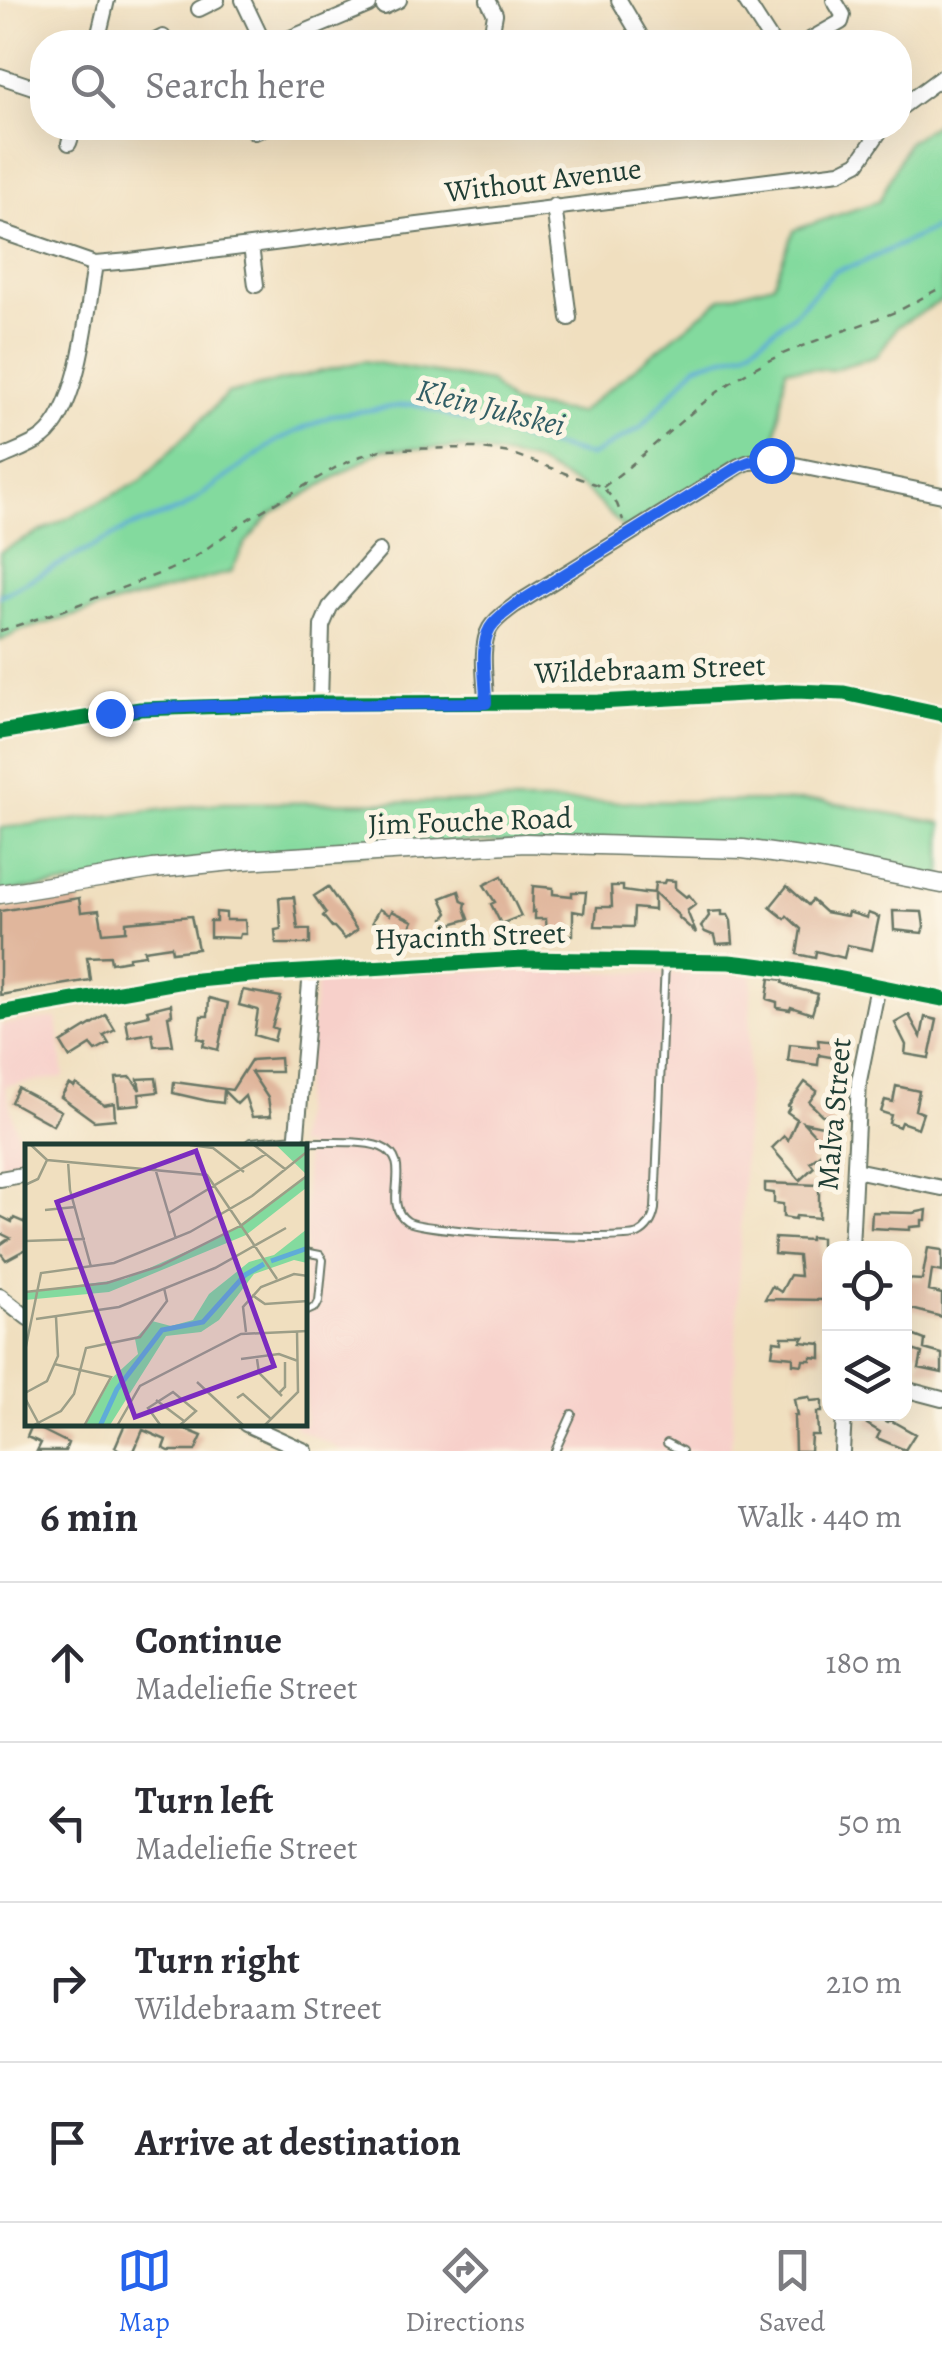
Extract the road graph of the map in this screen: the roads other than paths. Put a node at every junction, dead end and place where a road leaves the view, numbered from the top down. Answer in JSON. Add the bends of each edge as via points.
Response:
{"nodes":[{"id":1,"x":107,"y":0,"type":"edge"},
{"id":2,"x":218,"y":0,"type":"edge"},
{"id":3,"x":244,"y":0,"type":"edge"},
{"id":4,"x":399,"y":0,"type":"edge"},
{"id":5,"x":488,"y":0,"type":"edge"},
{"id":6,"x":620,"y":0,"type":"edge"},
{"id":7,"x":745,"y":0,"type":"edge"},
{"id":8,"x":834,"y":0,"type":"edge"},
{"id":9,"x":198,"y":8,"type":"dead end"},
{"id":10,"x":100,"y":30,"type":"edge"},
{"id":11,"x":257,"y":30,"type":"edge"},
{"id":12,"x":313,"y":30,"type":"edge"},
{"id":13,"x":492,"y":30,"type":"edge"},
{"id":14,"x":637,"y":30,"type":"edge"},
{"id":15,"x":764,"y":30,"type":"edge"},
{"id":16,"x":828,"y":30,"type":"edge"},
{"id":17,"x":0,"y":76,"type":"edge"},
{"id":18,"x":942,"y":76,"type":"edge"},
{"id":19,"x":30,"y":86,"type":"edge"},
{"id":20,"x":912,"y":99,"type":"edge"},
{"id":21,"x":874,"y":140,"type":"edge"},
{"id":22,"x":554,"y":206,"type":"junction"},
{"id":23,"x":0,"y":231,"type":"edge"},
{"id":24,"x":250,"y":246,"type":"junction"},
{"id":25,"x":95,"y":264,"type":"junction"},
{"id":26,"x":256,"y":285,"type":"dead end"},
{"id":27,"x":569,"y":318,"type":"dead end"},
{"id":28,"x":0,"y":458,"type":"edge"},
{"id":29,"x":942,"y":495,"type":"edge"},
{"id":30,"x":380,"y":552,"type":"dead end"},
{"id":31,"x":320,"y":703,"type":"junction"},
{"id":32,"x":486,"y":703,"type":"junction"},
{"id":33,"x":942,"y":714,"type":"edge"},
{"id":34,"x":0,"y":732,"type":"edge"},
{"id":35,"x":942,"y":884,"type":"edge"},
{"id":36,"x":0,"y":894,"type":"edge"},
{"id":37,"x":665,"y":961,"type":"junction"},
{"id":38,"x":311,"y":971,"type":"junction"},
{"id":39,"x":878,"y":986,"type":"junction"},
{"id":40,"x":942,"y":999,"type":"edge"},
{"id":41,"x":0,"y":1012,"type":"edge"},
{"id":42,"x":296,"y":1144,"type":"edge"},
{"id":43,"x":855,"y":1170,"type":"junction"},
{"id":44,"x":25,"y":1175,"type":"edge"},
{"id":45,"x":0,"y":1179,"type":"edge"},
{"id":46,"x":942,"y":1188,"type":"edge"},
{"id":47,"x":851,"y":1241,"type":"edge"},
{"id":48,"x":308,"y":1253,"type":"edge"},
{"id":49,"x":0,"y":1296,"type":"edge"},
{"id":50,"x":308,"y":1312,"type":"edge"},
{"id":51,"x":25,"y":1316,"type":"edge"},
{"id":52,"x":912,"y":1392,"type":"edge"},
{"id":53,"x":942,"y":1399,"type":"edge"},
{"id":54,"x":572,"y":1414,"type":"dead end"},
{"id":55,"x":844,"y":1421,"type":"edge"},
{"id":56,"x":250,"y":1426,"type":"edge"},
{"id":57,"x":284,"y":1426,"type":"edge"},
{"id":58,"x":282,"y":1440,"type":"junction"},
{"id":59,"x":667,"y":1443,"type":"dead end"},
{"id":60,"x":304,"y":1451,"type":"edge"},
{"id":61,"x":555,"y":1451,"type":"edge"},
{"id":62,"x":682,"y":1451,"type":"edge"},
{"id":63,"x":842,"y":1451,"type":"edge"}],
"edges":[{"from":1,"to":10,"type":"street"},
{"from":2,"to":9,"type":"street"},
{"from":3,"to":11,"type":"street"},
{"from":4,"to":12,"type":"street"},
{"from":5,"to":13,"type":"street","via":[[495,14]]},
{"from":6,"to":14,"type":"street"},
{"from":7,"to":15,"type":"street"},
{"from":8,"to":16,"type":"street","via":[[842,22]]},
{"from":17,"to":19,"type":"street"},
{"from":18,"to":20,"type":"street"},
{"from":21,"to":22,"type":"street","name":"Without Avenue","via":[[847,170]]},
{"from":22,"to":24,"type":"street","name":"Without Avenue"},
{"from":22,"to":27,"type":"street"},
{"from":23,"to":25,"type":"street","name":"Without Avenue"},
{"from":24,"to":25,"type":"street","name":"Without Avenue"},
{"from":24,"to":26,"type":"street"},
{"from":25,"to":28,"type":"street","via":[[66,407],[42,438]]},
{"from":29,"to":32,"type":"street","via":[[784,462],[739,466],[492,625],[485,644]]},
{"from":30,"to":31,"type":"street","via":[[325,615]]},
{"from":31,"to":32,"type":"street","name":"Wildebraam Street"},
{"from":31,"to":34,"type":"street","name":"Wildebraam Street","via":[[140,709]]},
{"from":32,"to":33,"type":"street","name":"Wildebraam Street","via":[[796,690]]},
{"from":35,"to":36,"type":"street","name":"Jim Fouche Road","via":[[742,850],[525,843],[243,860]]},
{"from":37,"to":38,"type":"street","name":"Hyacinth Street","via":[[503,960]]},
{"from":37,"to":39,"type":"street","name":"Hyacinth Street","via":[[789,968]]},
{"from":37,"to":42,"type":"lane","via":[[654,1210],[636,1234],[417,1226],[398,1212],[398,1170],[389,1151],[370,1144]]},
{"from":38,"to":41,"type":"street","name":"Hyacinth Street","via":[[177,982]]},
{"from":38,"to":42,"type":"street"},
{"from":39,"to":40,"type":"street","name":"Hyacinth Street"},
{"from":39,"to":43,"type":"street","name":"Malva Street","via":[[860,1081]]},
{"from":43,"to":46,"type":"street"},
{"from":43,"to":47,"type":"street","name":"Malva Street"},
{"from":44,"to":45,"type":"street"},
{"from":48,"to":50,"type":"lane","via":[[323,1260],[319,1301]]},
{"from":49,"to":51,"type":"street"},
{"from":52,"to":53,"type":"street"},
{"from":54,"to":61,"type":"lane"},
{"from":55,"to":63,"type":"street"},
{"from":56,"to":58,"type":"street"},
{"from":57,"to":58,"type":"street"},
{"from":58,"to":60,"type":"street"},
{"from":59,"to":62,"type":"lane"}]}
